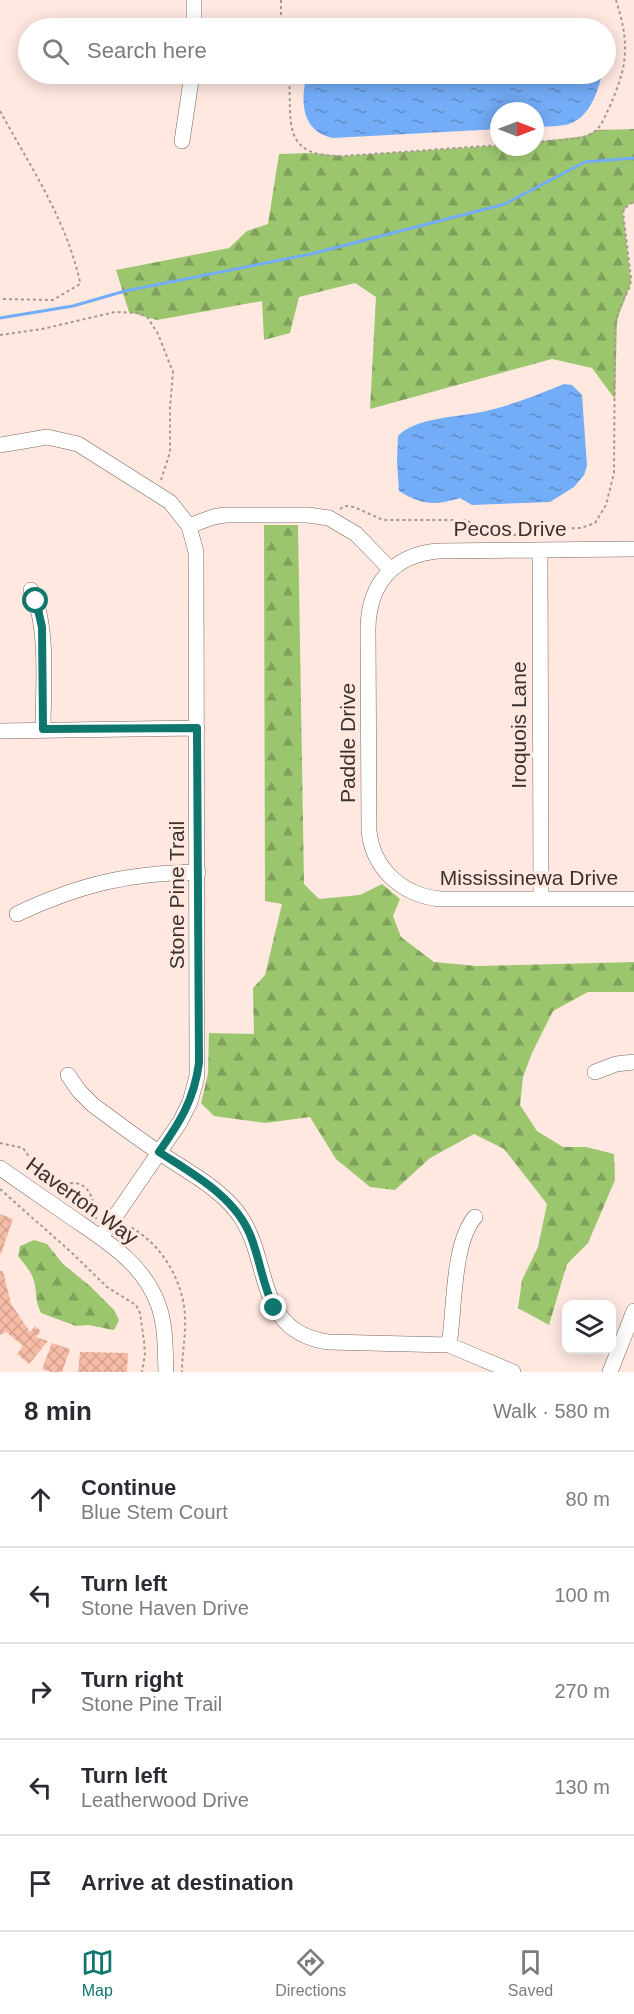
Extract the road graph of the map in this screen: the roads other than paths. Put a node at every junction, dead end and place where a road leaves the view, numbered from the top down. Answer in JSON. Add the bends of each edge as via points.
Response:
{"nodes":[{"id":1,"x":194,"y":0,"type":"edge"},
{"id":2,"x":194,"y":18,"type":"edge"},
{"id":3,"x":191,"y":84,"type":"edge"},
{"id":4,"x":182,"y":141,"type":"dead end"},
{"id":5,"x":0,"y":445,"type":"edge"},
{"id":6,"x":189,"y":526,"type":"junction"},
{"id":7,"x":634,"y":549,"type":"edge"},
{"id":8,"x":540,"y":550,"type":"junction"},
{"id":9,"x":391,"y":570,"type":"junction"},
{"id":10,"x":31,"y":590,"type":"dead end"},
{"id":11,"x":197,"y":728,"type":"junction"},
{"id":12,"x":43,"y":729,"type":"junction"},
{"id":13,"x":0,"y":731,"type":"edge"},
{"id":14,"x":198,"y":872,"type":"junction"},
{"id":15,"x":423,"y":896,"type":"joint"},
{"id":16,"x":541,"y":899,"type":"junction"},
{"id":17,"x":634,"y":899,"type":"edge"},
{"id":18,"x":17,"y":914,"type":"dead end"},
{"id":19,"x":634,"y":1062,"type":"edge"},
{"id":20,"x":595,"y":1072,"type":"dead end"},
{"id":21,"x":68,"y":1076,"type":"dead end"},
{"id":22,"x":159,"y":1152,"type":"junction"},
{"id":23,"x":0,"y":1168,"type":"edge"},
{"id":24,"x":475,"y":1217,"type":"dead end"},
{"id":25,"x":101,"y":1237,"type":"junction"},
{"id":26,"x":634,"y":1311,"type":"edge"},
{"id":27,"x":449,"y":1345,"type":"junction"},
{"id":28,"x":166,"y":1372,"type":"edge"},
{"id":29,"x":513,"y":1372,"type":"edge"},
{"id":30,"x":610,"y":1372,"type":"edge"}],
"edges":[{"from":1,"to":2,"type":"street"},
{"from":3,"to":4,"type":"street"},
{"from":5,"to":6,"type":"street","via":[[47,437],[78,444],[170,502]]},
{"from":6,"to":9,"type":"street","via":[[225,515],[308,515],[334,519],[356,534]]},
{"from":6,"to":11,"type":"street","name":"Stone Pine Trail","via":[[197,560]]},
{"from":7,"to":8,"type":"street","name":"Pecos Drive"},
{"from":8,"to":9,"type":"street","name":"Pecos Drive","via":[[429,552]]},
{"from":8,"to":16,"type":"street","name":"Iroquois Lane"},
{"from":9,"to":15,"type":"street","name":"Paddle Drive","via":[[374,595],[369,618],[369,831],[383,869],[406,890]]},
{"from":10,"to":12,"type":"street","via":[[42,627]]},
{"from":11,"to":12,"type":"street"},
{"from":11,"to":14,"type":"street","name":"Stone Pine Trail"},
{"from":12,"to":13,"type":"street"},
{"from":14,"to":18,"type":"street","via":[[148,874],[99,882]]},
{"from":14,"to":22,"type":"street","name":"Stone Pine Trail","via":[[197,1076],[186,1110]]},
{"from":15,"to":16,"type":"street","name":"Mississinewa Drive"},
{"from":16,"to":17,"type":"street","name":"Mississinewa Drive"},
{"from":19,"to":20,"type":"street"},
{"from":21,"to":22,"type":"street","via":[[93,1105]]},
{"from":22,"to":25,"type":"street","name":"Stone Pine Trail"},
{"from":22,"to":27,"type":"street","via":[[235,1209],[251,1237],[271,1302],[297,1331],[327,1342]]},
{"from":23,"to":25,"type":"street","name":"Haverton Way"},
{"from":24,"to":27,"type":"street","via":[[466,1229],[460,1250]]},
{"from":25,"to":28,"type":"street","name":"Haverton Way","via":[[130,1260],[154,1295],[163,1322]]},
{"from":26,"to":30,"type":"street"},
{"from":27,"to":29,"type":"street"}]}
